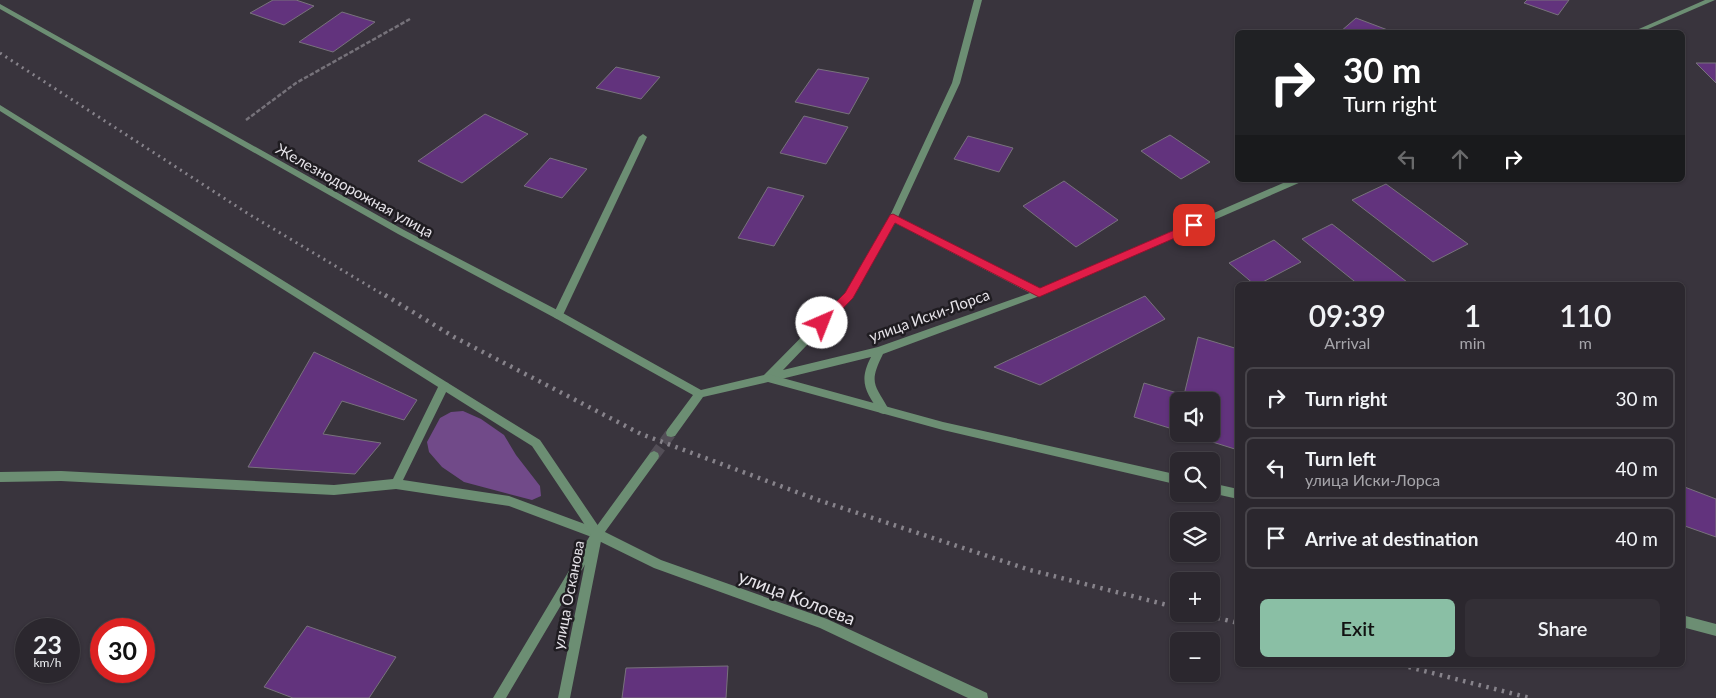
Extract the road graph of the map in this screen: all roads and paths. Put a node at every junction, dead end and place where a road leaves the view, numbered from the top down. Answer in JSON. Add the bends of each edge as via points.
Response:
{"nodes":[{"id":1,"x":978,"y":0,"type":"edge"},
{"id":2,"x":1711,"y":0,"type":"edge"},
{"id":3,"x":0,"y":6,"type":"edge"},
{"id":4,"x":410,"y":19,"type":"dead end"},
{"id":5,"x":1641,"y":30,"type":"edge"},
{"id":6,"x":0,"y":106,"type":"edge"},
{"id":7,"x":227,"y":134,"type":"junction"},
{"id":8,"x":643,"y":137,"type":"dead end"},
{"id":9,"x":1293,"y":182,"type":"edge"},
{"id":10,"x":893,"y":218,"type":"junction"},
{"id":11,"x":1039,"y":293,"type":"junction"},
{"id":12,"x":558,"y":315,"type":"junction"},
{"id":13,"x":879,"y":352,"type":"junction"},
{"id":14,"x":768,"y":378,"type":"junction"},
{"id":15,"x":444,"y":386,"type":"junction"},
{"id":16,"x":700,"y":394,"type":"junction"},
{"id":17,"x":884,"y":410,"type":"junction"},
{"id":18,"x":671,"y":433,"type":"tunnel mouth"},
{"id":19,"x":654,"y":456,"type":"tunnel mouth"},
{"id":20,"x":0,"y":477,"type":"edge"},
{"id":21,"x":1170,"y":478,"type":"edge"},
{"id":22,"x":396,"y":484,"type":"junction"},
{"id":23,"x":1220,"y":490,"type":"edge"},
{"id":24,"x":1235,"y":493,"type":"edge"},
{"id":25,"x":597,"y":534,"type":"junction"},
{"id":26,"x":1685,"y":621,"type":"edge"},
{"id":27,"x":1716,"y":630,"type":"edge"},
{"id":28,"x":499,"y":698,"type":"edge"},
{"id":29,"x":564,"y":698,"type":"edge"},
{"id":30,"x":982,"y":698,"type":"edge"}],
"edges":[{"from":1,"to":10,"type":"street","via":[[956,82]]},
{"from":2,"to":5,"type":"street"},
{"from":3,"to":7,"type":"street","name":"Железнодорожная улица"},
{"from":4,"to":7,"type":"path","via":[[296,83]]},
{"from":6,"to":15,"type":"street"},
{"from":7,"to":12,"type":"street","name":"Железнодорожная улица","via":[[401,232]]},
{"from":8,"to":12,"type":"street"},
{"from":9,"to":11,"type":"street","name":"улица Иски-Лорса"},
{"from":10,"to":11,"type":"street"},
{"from":10,"to":14,"type":"street","via":[[849,295]]},
{"from":11,"to":13,"type":"street","name":"улица Иски-Лорса"},
{"from":12,"to":16,"type":"street","name":"Железнодорожная улица"},
{"from":13,"to":14,"type":"street","name":"улица Иски-Лорса"},
{"from":13,"to":17,"type":"street","via":[[868,379]]},
{"from":14,"to":16,"type":"street","name":"улица Иски-Лорса"},
{"from":14,"to":17,"type":"street"},
{"from":15,"to":22,"type":"street"},
{"from":15,"to":25,"type":"street","via":[[536,443]]},
{"from":16,"to":18,"type":"street"},
{"from":17,"to":21,"type":"street"},
{"from":19,"to":25,"type":"street","name":"улица Осканова"},
{"from":20,"to":22,"type":"street","name":"улица Колоева","via":[[61,476],[334,490]]},
{"from":22,"to":25,"type":"street","name":"улица Колоева","via":[[509,501]]},
{"from":23,"to":24,"type":"street"},
{"from":25,"to":28,"type":"street"},
{"from":25,"to":29,"type":"street","name":"улица Осканова"},
{"from":25,"to":30,"type":"street","name":"улица Колоева","via":[[658,564],[822,623]]},
{"from":26,"to":27,"type":"street"}]}
